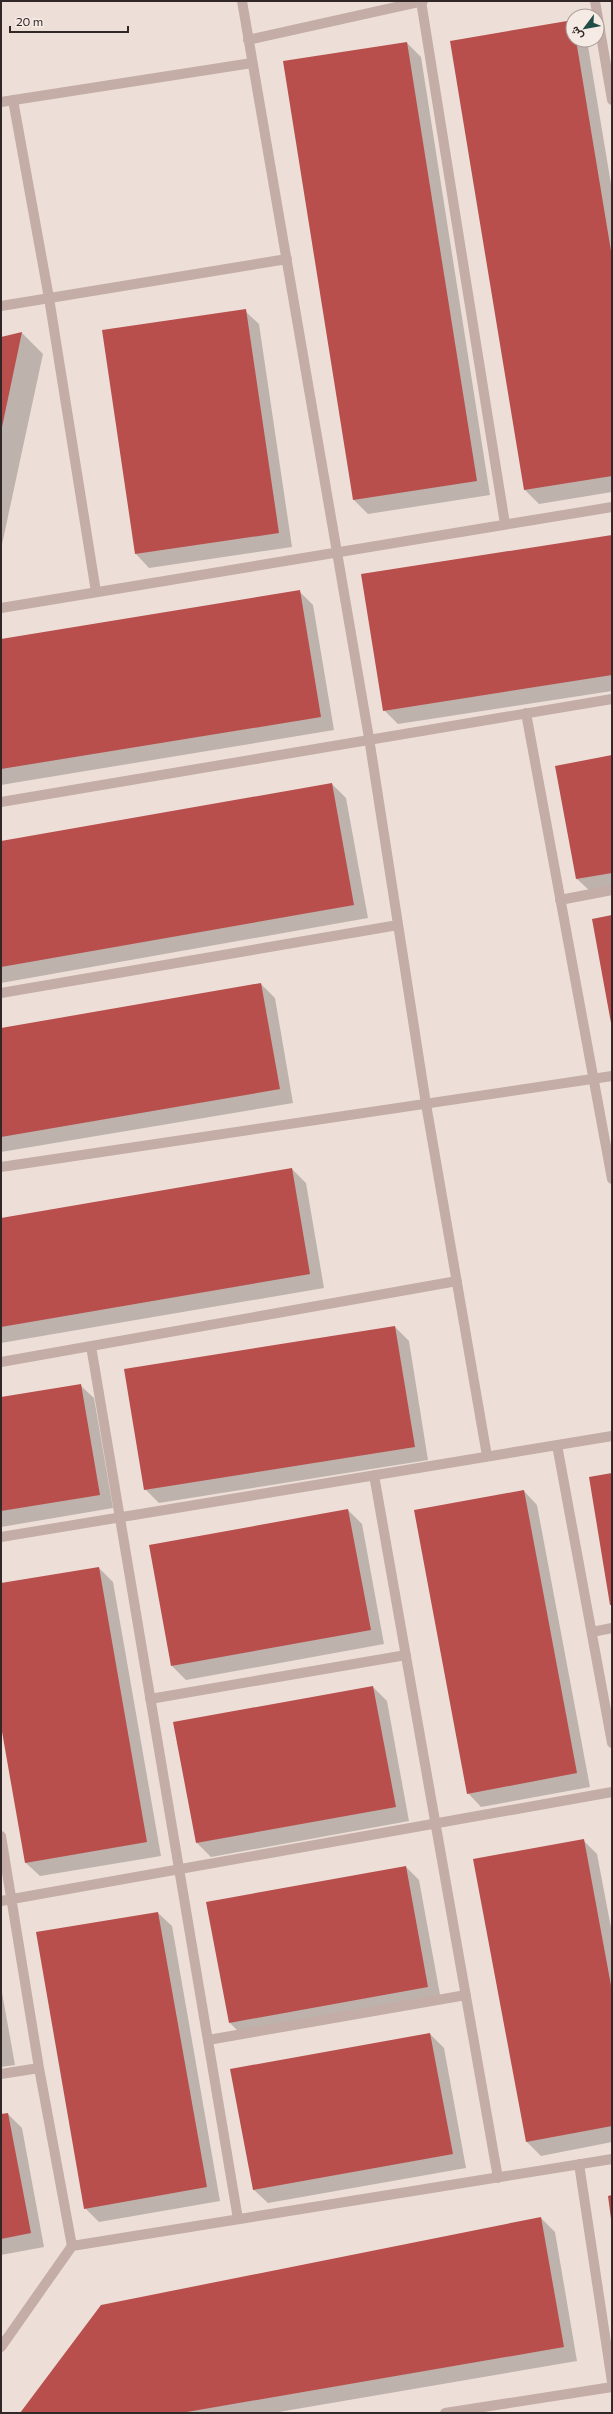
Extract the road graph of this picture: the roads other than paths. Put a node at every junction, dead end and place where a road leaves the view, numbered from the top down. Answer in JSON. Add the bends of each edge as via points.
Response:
{"nodes":[{"id":1,"x":242,"y":1,"type":"edge"},
{"id":2,"x":422,"y":1,"type":"edge"},
{"id":3,"x":595,"y":1,"type":"edge"},
{"id":4,"x":248,"y":40,"type":"junction"},
{"id":5,"x":252,"y":63,"type":"junction"},
{"id":6,"x":13,"y":100,"type":"junction"},
{"id":7,"x":612,"y":100,"type":"edge"},
{"id":8,"x":1,"y":102,"type":"edge"},
{"id":9,"x":287,"y":260,"type":"junction"},
{"id":10,"x":49,"y":298,"type":"junction"},
{"id":11,"x":1,"y":306,"type":"edge"},
{"id":12,"x":612,"y":507,"type":"edge"},
{"id":13,"x":505,"y":524,"type":"junction"},
{"id":14,"x":336,"y":552,"type":"junction"},
{"id":15,"x":96,"y":592,"type":"junction"},
{"id":16,"x":1,"y":608,"type":"edge"},
{"id":17,"x":612,"y":699,"type":"edge"},
{"id":18,"x":526,"y":713,"type":"junction"},
{"id":19,"x":369,"y":738,"type":"junction"},
{"id":20,"x":1,"y":802,"type":"edge"},
{"id":21,"x":612,"y":890,"type":"edge"},
{"id":22,"x":560,"y":900,"type":"junction"},
{"id":23,"x":398,"y":925,"type":"junction"},
{"id":24,"x":1,"y":993,"type":"edge"},
{"id":25,"x":612,"y":1076,"type":"edge"},
{"id":26,"x":594,"y":1079,"type":"junction"},
{"id":27,"x":426,"y":1104,"type":"junction"},
{"id":28,"x":1,"y":1167,"type":"edge"},
{"id":29,"x":612,"y":1179,"type":"edge"},
{"id":30,"x":458,"y":1281,"type":"junction"},
{"id":31,"x":90,"y":1346,"type":"junction"},
{"id":32,"x":1,"y":1362,"type":"edge"},
{"id":33,"x":612,"y":1436,"type":"edge"},
{"id":34,"x":557,"y":1445,"type":"junction"},
{"id":35,"x":487,"y":1456,"type":"junction"},
{"id":36,"x":374,"y":1475,"type":"junction"},
{"id":37,"x":119,"y":1517,"type":"junction"},
{"id":38,"x":1,"y":1537,"type":"edge"},
{"id":39,"x":612,"y":1628,"type":"edge"},
{"id":40,"x":592,"y":1632,"type":"junction"},
{"id":41,"x":406,"y":1655,"type":"junction"},
{"id":42,"x":150,"y":1699,"type":"junction"},
{"id":43,"x":612,"y":1743,"type":"edge"},
{"id":44,"x":612,"y":1792,"type":"edge"},
{"id":45,"x":436,"y":1823,"type":"junction"},
{"id":46,"x":1,"y":1836,"type":"edge"},
{"id":47,"x":179,"y":1870,"type":"junction"},
{"id":48,"x":12,"y":1899,"type":"junction"},
{"id":49,"x":1,"y":1901,"type":"edge"},
{"id":50,"x":466,"y":1995,"type":"junction"},
{"id":51,"x":208,"y":2040,"type":"junction"},
{"id":52,"x":39,"y":2068,"type":"junction"},
{"id":53,"x":1,"y":2074,"type":"edge"},
{"id":54,"x":612,"y":2159,"type":"edge"},
{"id":55,"x":580,"y":2164,"type":"junction"},
{"id":56,"x":498,"y":2178,"type":"junction"},
{"id":57,"x":238,"y":2219,"type":"junction"},
{"id":58,"x":72,"y":2246,"type":"junction"},
{"id":59,"x":1,"y":2346,"type":"edge"},
{"id":60,"x":612,"y":2382,"type":"edge"},
{"id":61,"x":612,"y":2387,"type":"edge"},
{"id":62,"x":445,"y":2413,"type":"edge"}],
"edges":[{"from":1,"to":4,"type":"street"},
{"from":2,"to":4,"type":"street"},
{"from":2,"to":13,"type":"street"},
{"from":3,"to":7,"type":"street"},
{"from":4,"to":5,"type":"street"},
{"from":5,"to":6,"type":"street"},
{"from":5,"to":9,"type":"street"},
{"from":6,"to":8,"type":"street"},
{"from":6,"to":10,"type":"street"},
{"from":9,"to":10,"type":"street"},
{"from":9,"to":14,"type":"street"},
{"from":10,"to":11,"type":"street"},
{"from":10,"to":15,"type":"street"},
{"from":12,"to":13,"type":"street"},
{"from":13,"to":14,"type":"street"},
{"from":14,"to":15,"type":"street"},
{"from":14,"to":19,"type":"street"},
{"from":15,"to":16,"type":"street"},
{"from":17,"to":18,"type":"street"},
{"from":18,"to":19,"type":"street"},
{"from":18,"to":22,"type":"street"},
{"from":19,"to":20,"type":"street"},
{"from":19,"to":23,"type":"street"},
{"from":21,"to":22,"type":"street"},
{"from":22,"to":26,"type":"street"},
{"from":23,"to":24,"type":"street"},
{"from":23,"to":27,"type":"street"},
{"from":25,"to":26,"type":"street"},
{"from":26,"to":27,"type":"street"},
{"from":26,"to":29,"type":"street"},
{"from":27,"to":28,"type":"street"},
{"from":27,"to":30,"type":"street"},
{"from":30,"to":31,"type":"street"},
{"from":30,"to":35,"type":"street"},
{"from":31,"to":32,"type":"street"},
{"from":31,"to":37,"type":"street"},
{"from":33,"to":34,"type":"street"},
{"from":34,"to":35,"type":"street"},
{"from":34,"to":40,"type":"street"},
{"from":35,"to":36,"type":"street"},
{"from":36,"to":37,"type":"street"},
{"from":36,"to":41,"type":"street"},
{"from":37,"to":38,"type":"street"},
{"from":37,"to":42,"type":"street"},
{"from":39,"to":40,"type":"street"},
{"from":40,"to":43,"type":"street"},
{"from":41,"to":42,"type":"street"},
{"from":41,"to":45,"type":"street"},
{"from":42,"to":47,"type":"street"},
{"from":44,"to":45,"type":"street"},
{"from":45,"to":47,"type":"street"},
{"from":45,"to":50,"type":"street"},
{"from":46,"to":48,"type":"street"},
{"from":47,"to":48,"type":"street"},
{"from":47,"to":51,"type":"street"},
{"from":48,"to":49,"type":"street"},
{"from":48,"to":52,"type":"street"},
{"from":50,"to":51,"type":"street"},
{"from":50,"to":56,"type":"street"},
{"from":51,"to":57,"type":"street"},
{"from":52,"to":53,"type":"street"},
{"from":52,"to":58,"type":"street"},
{"from":54,"to":55,"type":"street"},
{"from":55,"to":56,"type":"street"},
{"from":55,"to":60,"type":"street"},
{"from":56,"to":57,"type":"street"},
{"from":57,"to":58,"type":"street"},
{"from":58,"to":59,"type":"street"},
{"from":61,"to":62,"type":"street"}]}
